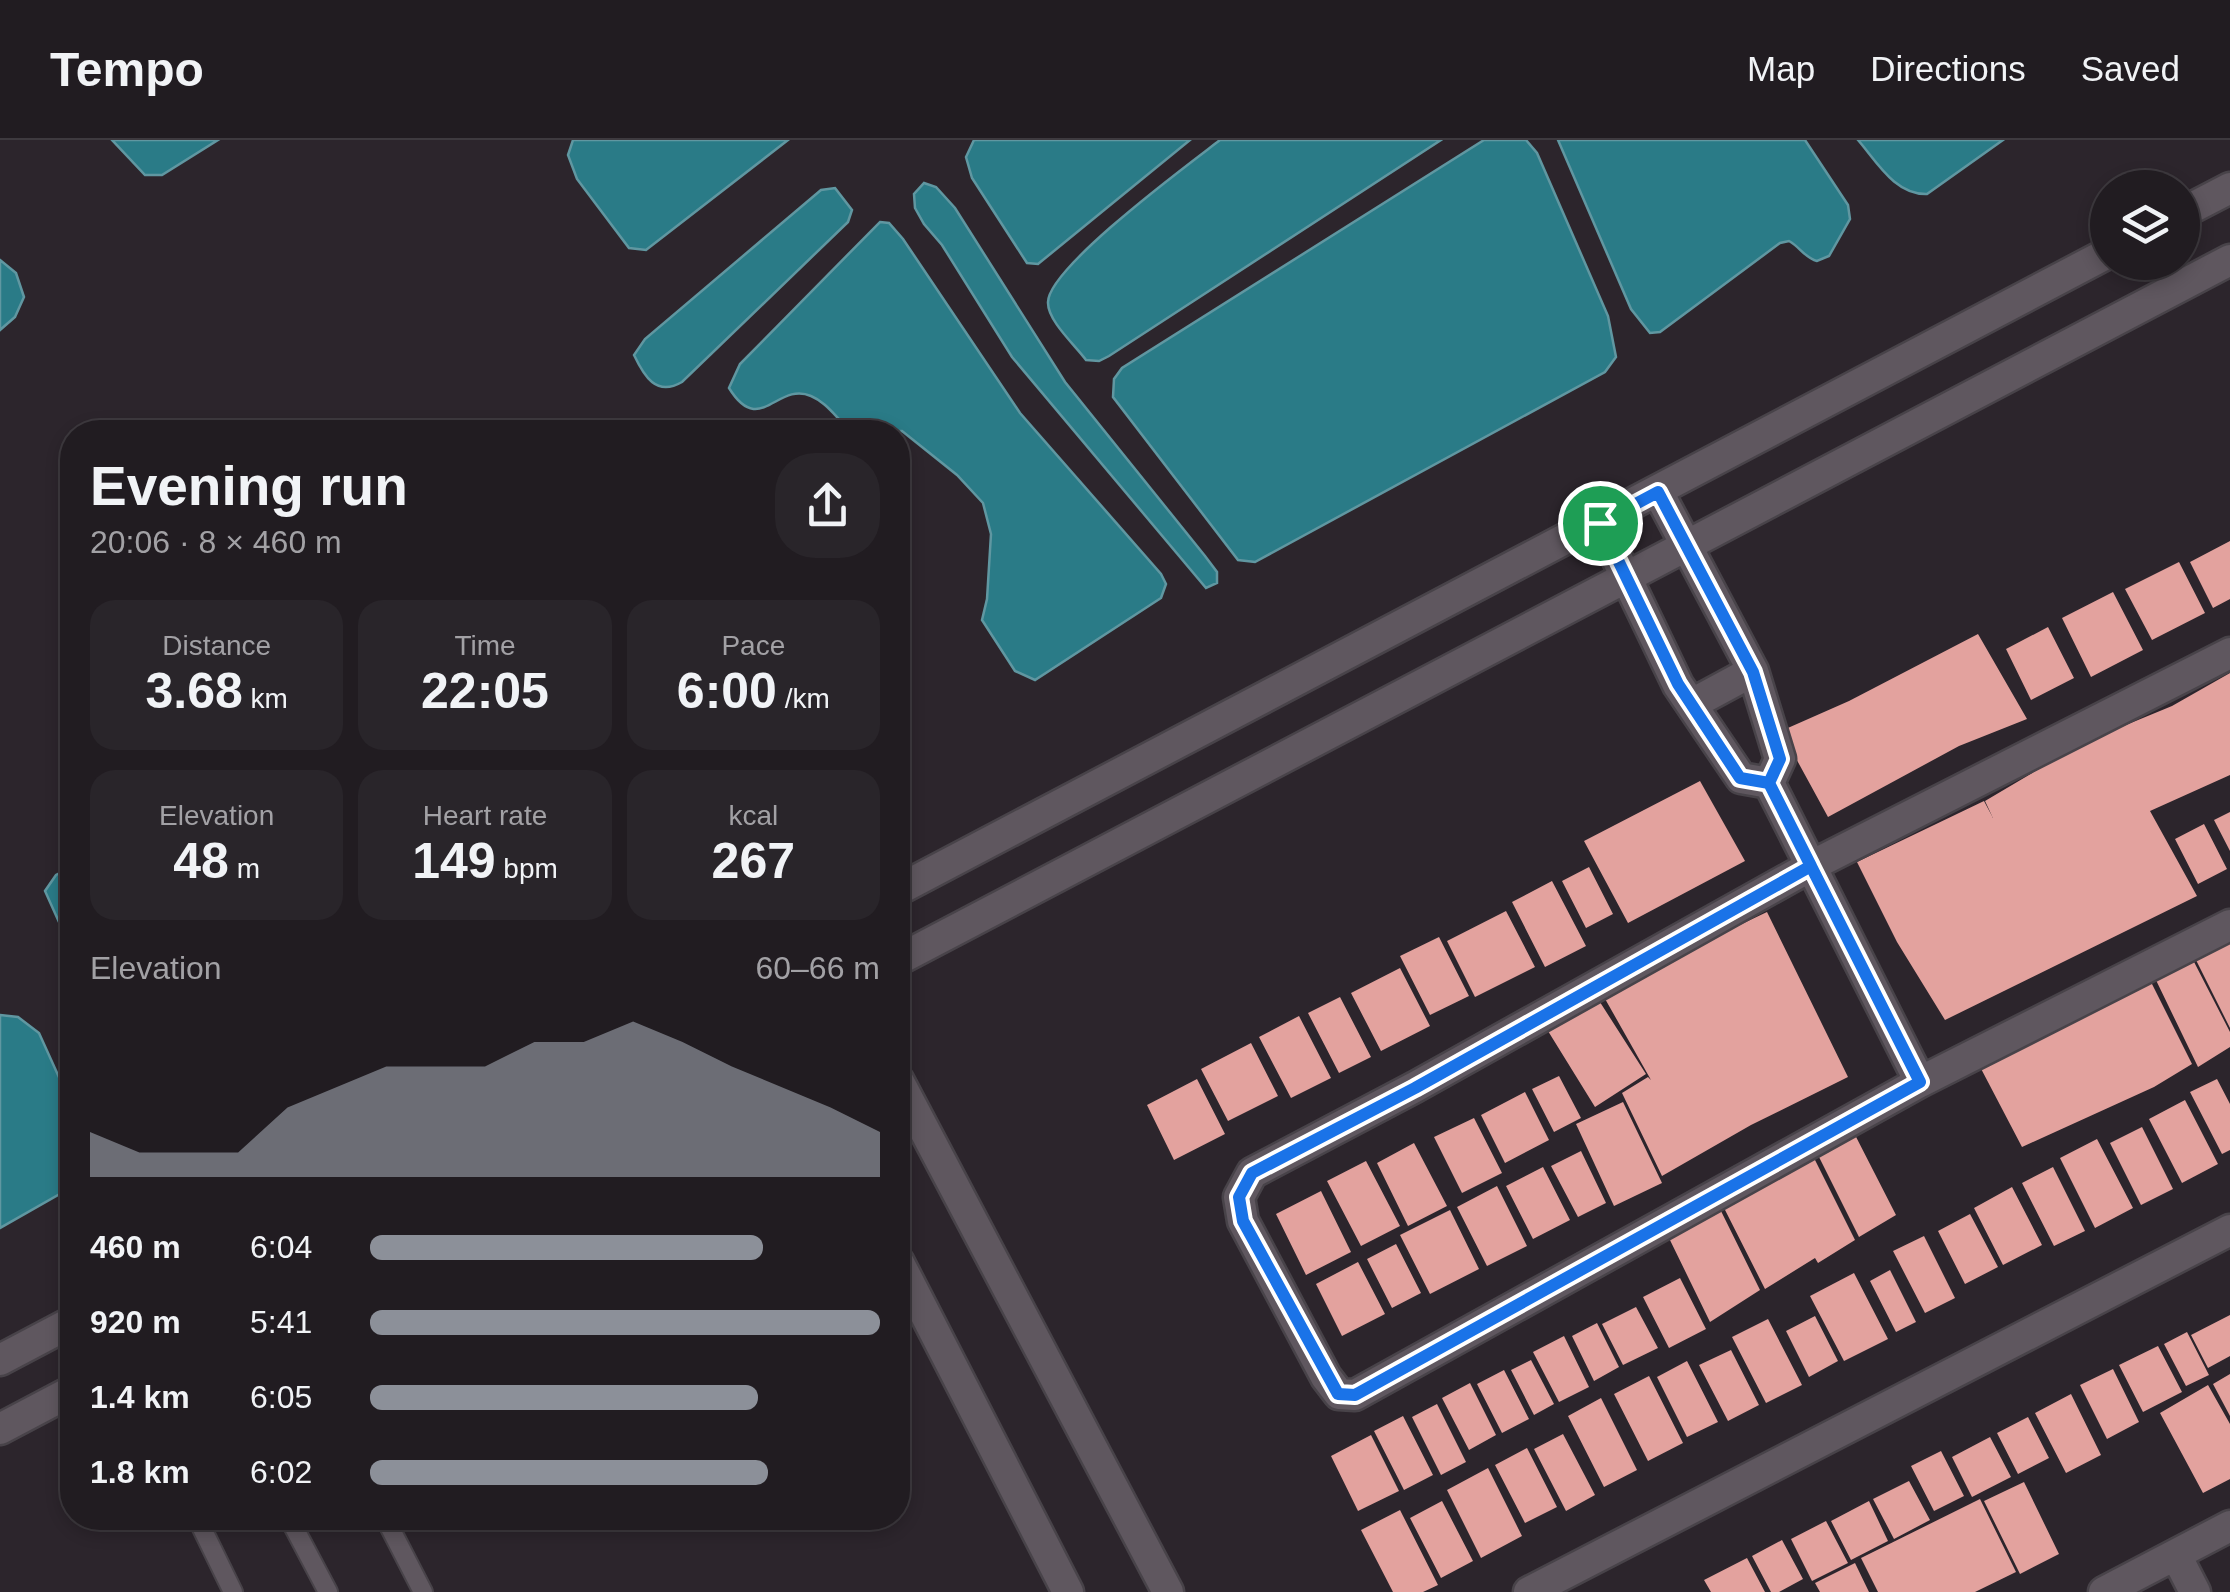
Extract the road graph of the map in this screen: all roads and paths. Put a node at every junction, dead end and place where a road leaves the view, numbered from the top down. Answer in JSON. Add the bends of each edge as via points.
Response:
{"nodes":[{"id":1,"x":2230,"y":188,"type":"edge"},
{"id":2,"x":2200,"y":204,"type":"edge"},
{"id":3,"x":2230,"y":260,"type":"edge"},
{"id":4,"x":2090,"y":263,"type":"edge"},
{"id":5,"x":1658,"y":492,"type":"junction"},
{"id":6,"x":1600,"y":523,"type":"junction"},
{"id":7,"x":1686,"y":548,"type":"junction"},
{"id":8,"x":1629,"y":578,"type":"junction"},
{"id":9,"x":2230,"y":653,"type":"edge"},
{"id":10,"x":1753,"y":672,"type":"junction"},
{"id":11,"x":1692,"y":704,"type":"junction"},
{"id":12,"x":1769,"y":783,"type":"junction"},
{"id":13,"x":1811,"y":866,"type":"junction"},
{"id":14,"x":910,"y":884,"type":"edge"},
{"id":15,"x":2230,"y":925,"type":"edge"},
{"id":16,"x":910,"y":954,"type":"edge"},
{"id":17,"x":1920,"y":1082,"type":"junction"},
{"id":18,"x":910,"y":1103,"type":"edge"},
{"id":19,"x":2230,"y":1230,"type":"edge"},
{"id":20,"x":910,"y":1284,"type":"edge"},
{"id":21,"x":60,"y":1328,"type":"edge"},
{"id":22,"x":0,"y":1360,"type":"edge"},
{"id":23,"x":60,"y":1397,"type":"edge"},
{"id":24,"x":0,"y":1429,"type":"edge"},
{"id":25,"x":2230,"y":1526,"type":"edge"},
{"id":26,"x":203,"y":1530,"type":"edge"},
{"id":27,"x":295,"y":1530,"type":"edge"},
{"id":28,"x":391,"y":1530,"type":"edge"},
{"id":29,"x":2176,"y":1555,"type":"junction"},
{"id":30,"x":233,"y":1592,"type":"edge"},
{"id":31,"x":328,"y":1592,"type":"edge"},
{"id":32,"x":423,"y":1592,"type":"edge"},
{"id":33,"x":1068,"y":1592,"type":"edge"},
{"id":34,"x":1168,"y":1592,"type":"edge"},
{"id":35,"x":1529,"y":1592,"type":"edge"},
{"id":36,"x":2104,"y":1592,"type":"edge"},
{"id":37,"x":2196,"y":1592,"type":"edge"}],
"edges":[{"from":1,"to":2,"type":"street"},
{"from":3,"to":7,"type":"street"},
{"from":4,"to":5,"type":"street"},
{"from":5,"to":6,"type":"street"},
{"from":5,"to":7,"type":"street"},
{"from":6,"to":8,"type":"street"},
{"from":6,"to":14,"type":"street"},
{"from":7,"to":8,"type":"street"},
{"from":7,"to":10,"type":"street"},
{"from":8,"to":11,"type":"street"},
{"from":8,"to":16,"type":"street"},
{"from":9,"to":13,"type":"street"},
{"from":10,"to":11,"type":"street"},
{"from":10,"to":12,"type":"street","via":[[1780,759]]},
{"from":11,"to":12,"type":"street","via":[[1740,778]]},
{"from":12,"to":13,"type":"street"},
{"from":13,"to":17,"type":"street"},
{"from":13,"to":17,"type":"street","via":[[1252,1173],[1239,1197],[1243,1221],[1326,1377],[1338,1394],[1355,1395]]},
{"from":15,"to":17,"type":"street"},
{"from":18,"to":34,"type":"street"},
{"from":19,"to":35,"type":"street"},
{"from":20,"to":33,"type":"street"},
{"from":21,"to":22,"type":"street"},
{"from":23,"to":24,"type":"street"},
{"from":25,"to":29,"type":"street"},
{"from":26,"to":30,"type":"lane"},
{"from":27,"to":31,"type":"lane"},
{"from":28,"to":32,"type":"lane"},
{"from":29,"to":36,"type":"street"},
{"from":29,"to":37,"type":"street"}]}
